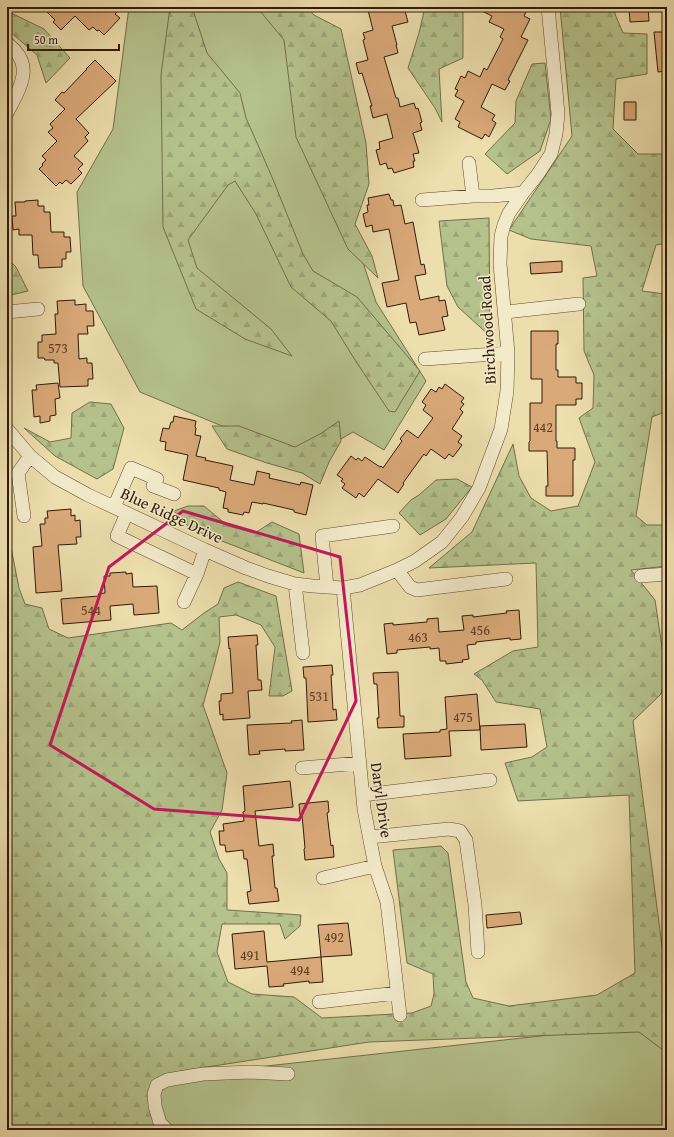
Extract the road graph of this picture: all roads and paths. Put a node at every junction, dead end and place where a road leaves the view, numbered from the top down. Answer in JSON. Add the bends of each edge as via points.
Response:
{"nodes":[{"id":1,"x":548,"y":7,"type":"edge"},
{"id":2,"x":7,"y":43,"type":"edge"},
{"id":3,"x":7,"y":114,"type":"edge"},
{"id":4,"x":469,"y":163,"type":"dead end"},
{"id":5,"x":522,"y":193,"type":"junction"},
{"id":6,"x":473,"y":196,"type":"junction"},
{"id":7,"x":422,"y":200,"type":"dead end"},
{"id":8,"x":579,"y":304,"type":"dead end"},
{"id":9,"x":38,"y":309,"type":"dead end"},
{"id":10,"x":7,"y":312,"type":"edge"},
{"id":11,"x":505,"y":312,"type":"junction"},
{"id":12,"x":508,"y":353,"type":"junction"},
{"id":13,"x":425,"y":359,"type":"dead end"},
{"id":14,"x":7,"y":429,"type":"edge"},
{"id":15,"x":30,"y":456,"type":"junction"},
{"id":16,"x":174,"y":494,"type":"dead end"},
{"id":17,"x":114,"y":507,"type":"junction"},
{"id":18,"x":127,"y":513,"type":"junction"},
{"id":19,"x":24,"y":516,"type":"dead end"},
{"id":20,"x":392,"y":526,"type":"dead end"},
{"id":21,"x":205,"y":550,"type":"junction"},
{"id":22,"x":397,"y":570,"type":"junction"},
{"id":23,"x":197,"y":574,"type":"junction"},
{"id":24,"x":667,"y":574,"type":"edge"},
{"id":25,"x":641,"y":576,"type":"dead end"},
{"id":26,"x":506,"y":579,"type":"dead end"},
{"id":27,"x":295,"y":584,"type":"junction"},
{"id":28,"x":327,"y":587,"type":"junction"},
{"id":29,"x":343,"y":588,"type":"junction"},
{"id":30,"x":184,"y":602,"type":"dead end"},
{"id":31,"x":303,"y":653,"type":"dead end"},
{"id":32,"x":360,"y":763,"type":"junction"},
{"id":33,"x":302,"y":768,"type":"dead end"},
{"id":34,"x":490,"y":780,"type":"dead end"},
{"id":35,"x":363,"y":795,"type":"junction"},
{"id":36,"x":370,"y":837,"type":"junction"},
{"id":37,"x":375,"y":866,"type":"junction"},
{"id":38,"x":323,"y":878,"type":"dead end"},
{"id":39,"x":478,"y":952,"type":"dead end"},
{"id":40,"x":397,"y":993,"type":"junction"},
{"id":41,"x":319,"y":1002,"type":"dead end"},
{"id":42,"x":400,"y":1015,"type":"dead end"},
{"id":43,"x":288,"y":1074,"type":"dead end"},
{"id":44,"x":167,"y":1130,"type":"edge"}],
"edges":[{"from":1,"to":5,"type":"street","name":"Birchwood Road","via":[[558,114],[556,134],[551,154]]},
{"from":2,"to":3,"type":"street","via":[[17,52],[24,67],[21,84]]},
{"from":4,"to":6,"type":"street"},
{"from":5,"to":6,"type":"street"},
{"from":5,"to":11,"type":"street","name":"Birchwood Road","via":[[510,212],[501,236],[500,264]]},
{"from":6,"to":7,"type":"street"},
{"from":8,"to":11,"type":"street"},
{"from":9,"to":10,"type":"street"},
{"from":11,"to":12,"type":"street","name":"Birchwood Road"},
{"from":12,"to":13,"type":"street"},
{"from":12,"to":22,"type":"street","name":"Birchwood Road","via":[[507,391],[501,429],[479,488],[462,517],[442,542]]},
{"from":14,"to":15,"type":"street","name":"Blue Ridge Drive"},
{"from":15,"to":17,"type":"street","name":"Blue Ridge Drive","via":[[55,477]]},
{"from":15,"to":19,"type":"street","via":[[18,473]]},
{"from":16,"to":17,"type":"street","via":[[153,486],[157,479],[131,468]]},
{"from":17,"to":18,"type":"street","name":"Blue Ridge Drive"},
{"from":18,"to":21,"type":"street","name":"Blue Ridge Drive"},
{"from":18,"to":23,"type":"street","via":[[117,536]]},
{"from":20,"to":28,"type":"street","via":[[322,536]]},
{"from":21,"to":23,"type":"street"},
{"from":21,"to":27,"type":"street","name":"Blue Ridge Drive","via":[[254,571]]},
{"from":22,"to":26,"type":"street","via":[[410,587],[417,590]]},
{"from":22,"to":29,"type":"street","name":"Birchwood Road","via":[[360,585]]},
{"from":23,"to":30,"type":"street"},
{"from":24,"to":25,"type":"street"},
{"from":27,"to":28,"type":"street","name":"Blue Ridge Drive"},
{"from":27,"to":31,"type":"street"},
{"from":28,"to":29,"type":"street","name":"Blue Ridge Drive"},
{"from":29,"to":32,"type":"street","name":"Daryl Drive"},
{"from":32,"to":33,"type":"street"},
{"from":32,"to":35,"type":"street","name":"Daryl Drive"},
{"from":34,"to":35,"type":"street"},
{"from":35,"to":36,"type":"street","name":"Daryl Drive"},
{"from":36,"to":37,"type":"street","name":"Daryl Drive"},
{"from":36,"to":39,"type":"street","via":[[449,829],[460,831],[466,840]]},
{"from":37,"to":38,"type":"street"},
{"from":37,"to":40,"type":"street","name":"Daryl Drive","via":[[386,902]]},
{"from":40,"to":41,"type":"street"},
{"from":40,"to":42,"type":"street","name":"Daryl Drive"},
{"from":43,"to":44,"type":"street","via":[[242,1072],[203,1074],[167,1080],[157,1085],[154,1094],[160,1123]]}]}
